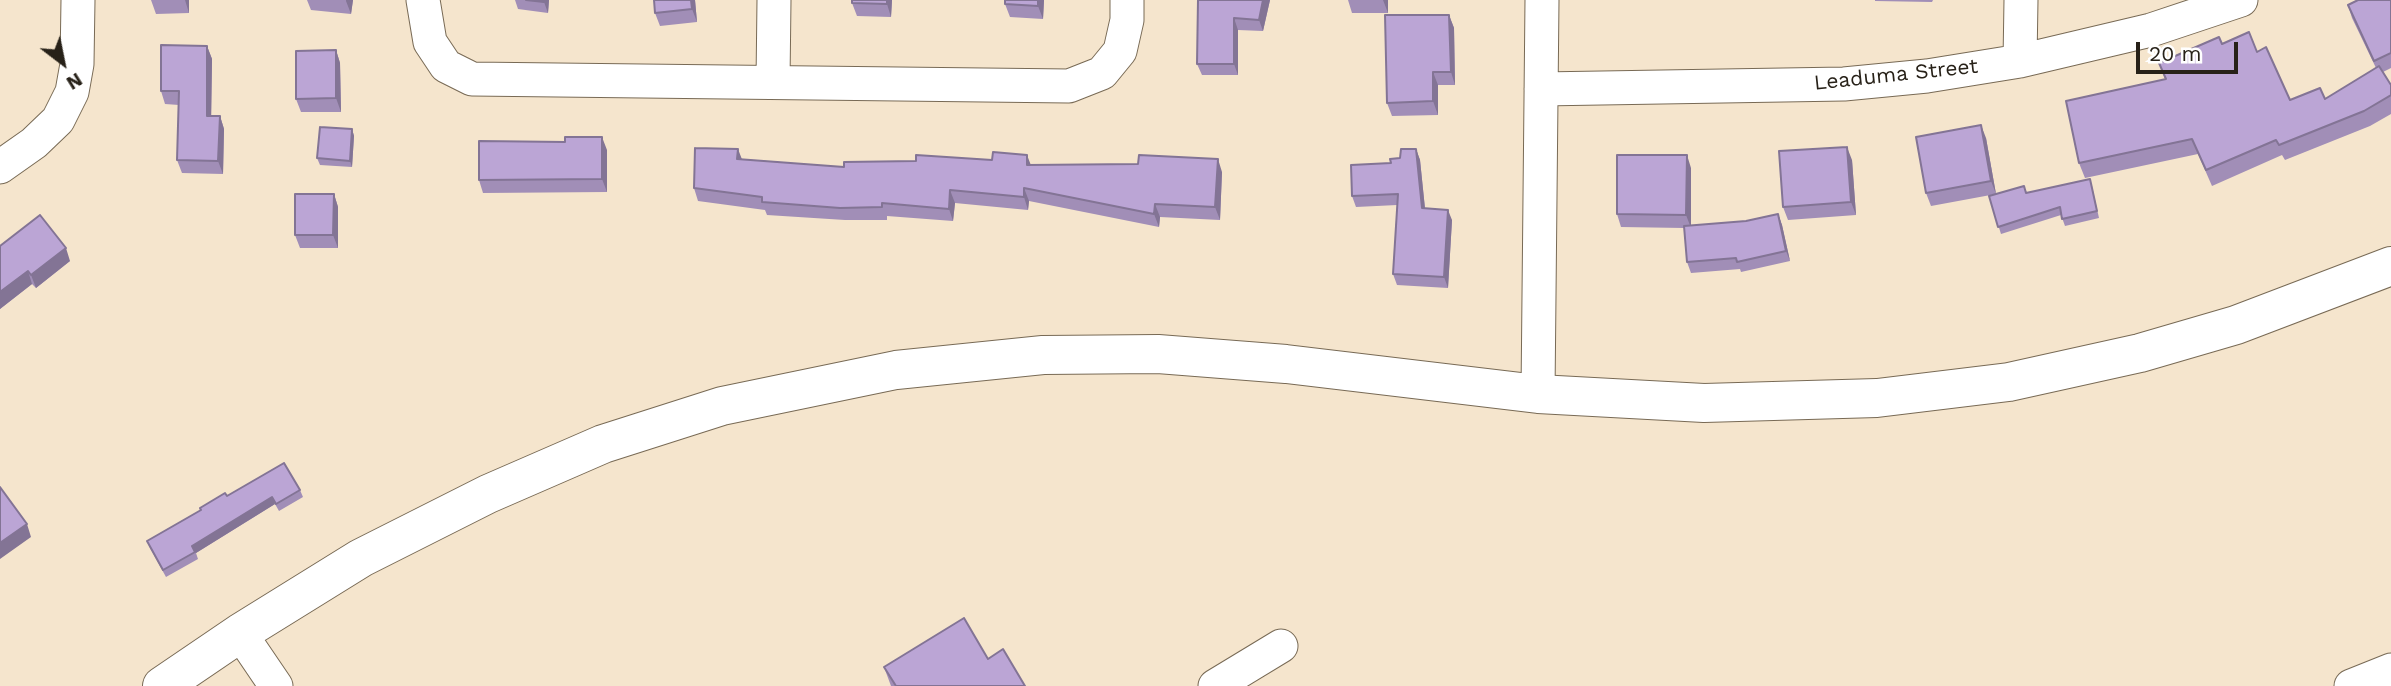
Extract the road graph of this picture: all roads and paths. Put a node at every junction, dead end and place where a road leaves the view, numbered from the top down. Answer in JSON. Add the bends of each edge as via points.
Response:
{"nodes":[{"id":1,"x":78,"y":0,"type":"edge"},
{"id":2,"x":423,"y":0,"type":"edge"},
{"id":3,"x":774,"y":0,"type":"edge"},
{"id":4,"x":1128,"y":0,"type":"edge"},
{"id":5,"x":1542,"y":0,"type":"edge"},
{"id":6,"x":2021,"y":0,"type":"edge"},
{"id":7,"x":2241,"y":0,"type":"edge"},
{"id":8,"x":2020,"y":61,"type":"junction"},
{"id":9,"x":773,"y":82,"type":"junction"},
{"id":10,"x":1541,"y":89,"type":"junction"},
{"id":11,"x":0,"y":167,"type":"edge"},
{"id":12,"x":2391,"y":266,"type":"edge"},
{"id":13,"x":1538,"y":394,"type":"junction"},
{"id":14,"x":240,"y":633,"type":"junction"},
{"id":15,"x":1281,"y":646,"type":"dead end"},
{"id":16,"x":2391,"y":670,"type":"edge"},
{"id":17,"x":162,"y":686,"type":"edge"},
{"id":18,"x":276,"y":686,"type":"edge"},
{"id":19,"x":1215,"y":686,"type":"edge"},
{"id":20,"x":2351,"y":686,"type":"edge"}],
"edges":[{"from":1,"to":11,"type":"street","via":[[72,92],[58,120]]},
{"from":2,"to":9,"type":"street","via":[[430,42],[446,66],[472,79]]},
{"from":3,"to":9,"type":"street"},
{"from":4,"to":9,"type":"street","via":[[1120,51],[1102,72],[1069,86]]},
{"from":5,"to":10,"type":"street"},
{"from":6,"to":8,"type":"street"},
{"from":7,"to":8,"type":"street","name":"Leaduma Street","via":[[2151,30]]},
{"from":8,"to":10,"type":"street","name":"Leaduma Street","via":[[1844,84]]},
{"from":10,"to":13,"type":"street"},
{"from":12,"to":13,"type":"main road","via":[[2236,325],[2140,353],[2009,382],[1877,398],[1704,403]]},
{"from":13,"to":14,"type":"main road","via":[[1158,354],[1043,355],[896,370],[722,406],[603,444],[488,494],[361,558]]},
{"from":14,"to":17,"type":"main road"},
{"from":14,"to":18,"type":"street"},
{"from":15,"to":19,"type":"street"},
{"from":16,"to":20,"type":"street"}]}
